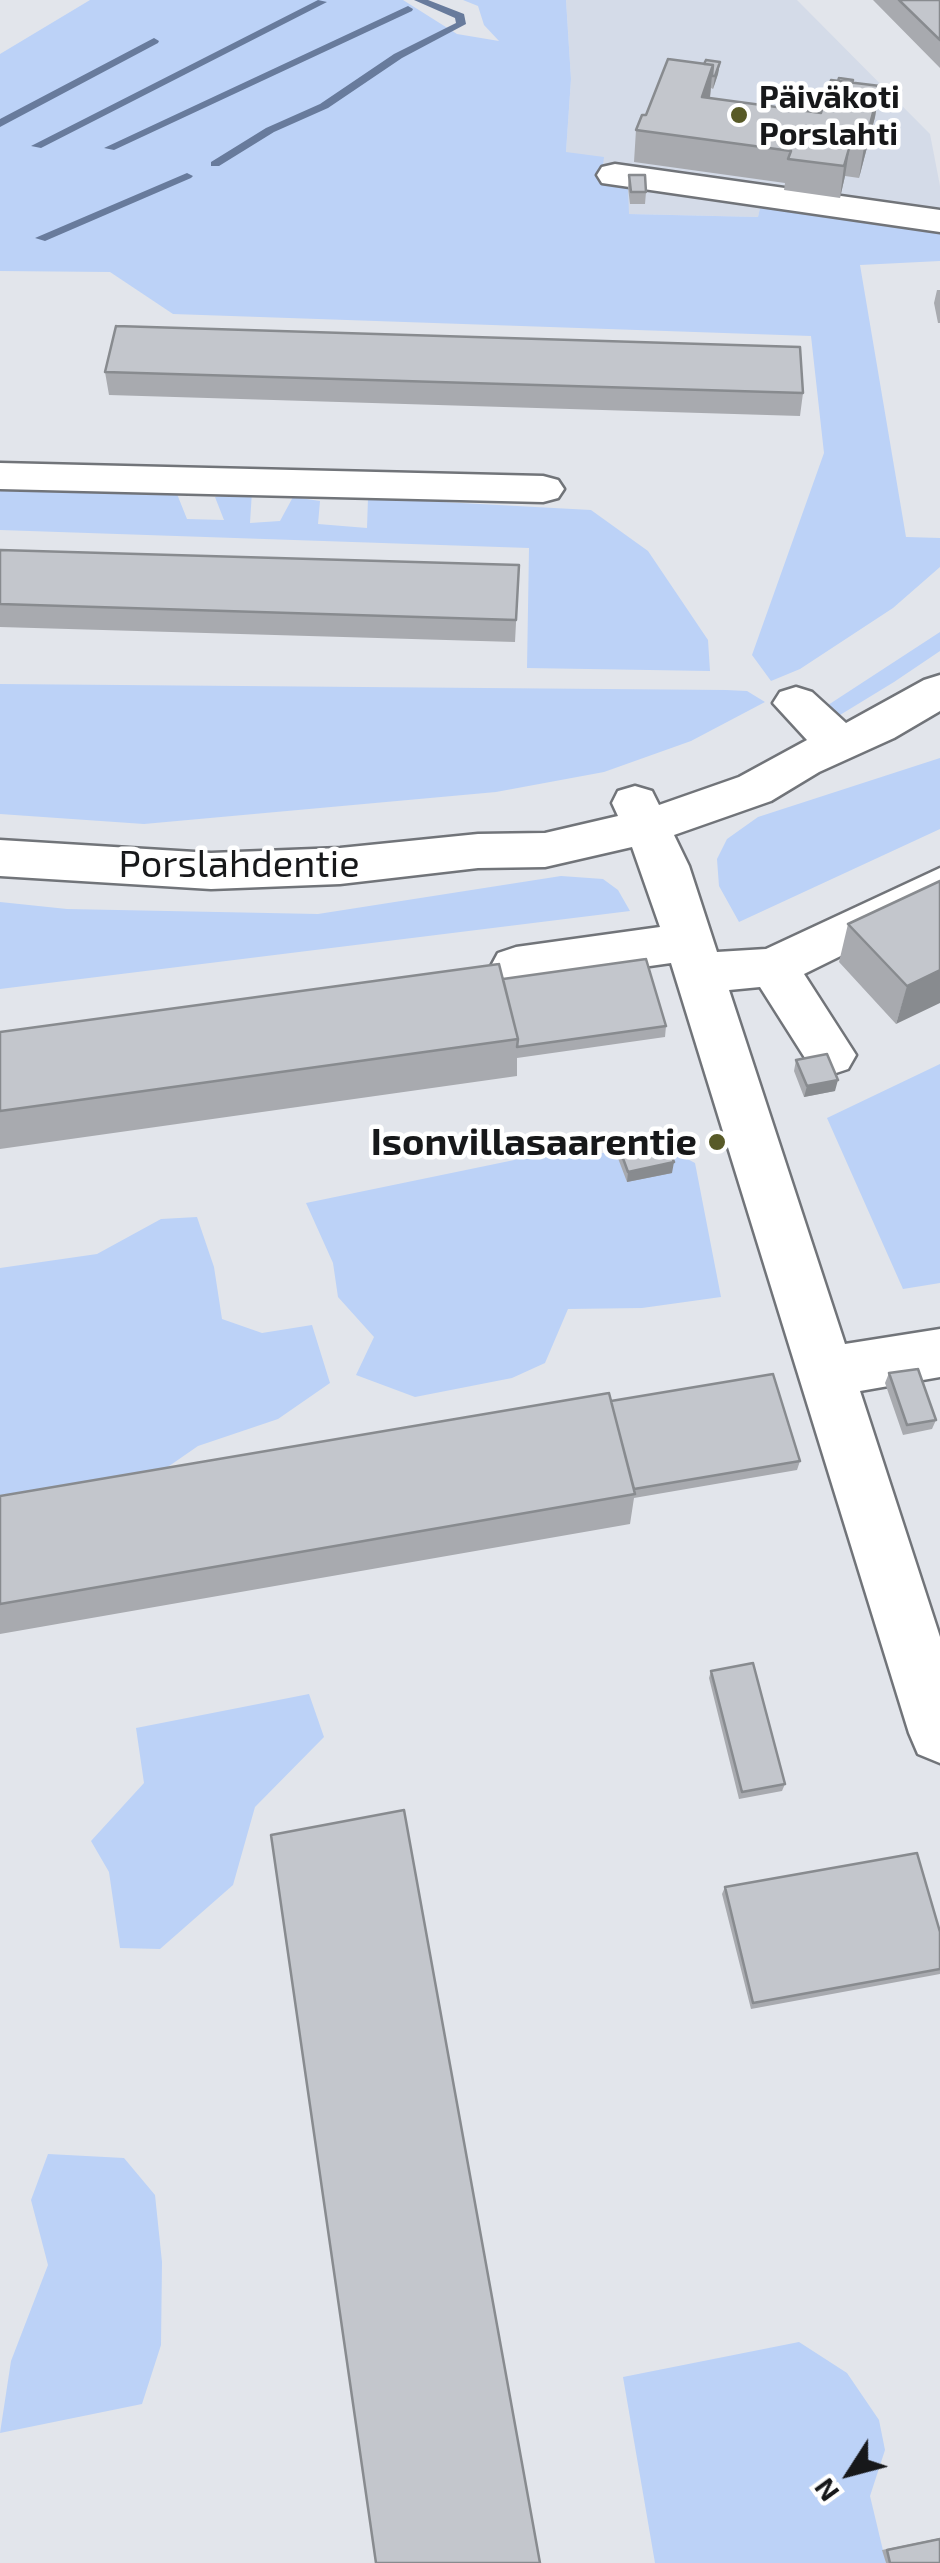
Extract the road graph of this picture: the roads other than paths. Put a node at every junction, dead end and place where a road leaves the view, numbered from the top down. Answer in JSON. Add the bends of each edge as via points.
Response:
{"nodes":[{"id":1,"x":614,"y":175,"type":"dead end"},
{"id":2,"x":940,"y":221,"type":"edge"},
{"id":3,"x":0,"y":476,"type":"edge"},
{"id":4,"x":542,"y":489,"type":"dead end"},
{"id":5,"x":940,"y":691,"type":"edge"},
{"id":6,"x":796,"y":703,"type":"dead end"},
{"id":7,"x":822,"y":752,"type":"junction"},
{"id":8,"x":641,"y":815,"type":"junction"},
{"id":9,"x":0,"y":858,"type":"edge"},
{"id":10,"x":940,"y":886,"type":"edge"},
{"id":11,"x":694,"y":958,"type":"junction"},
{"id":12,"x":516,"y":966,"type":"dead end"},
{"id":13,"x":773,"y":967,"type":"junction"},
{"id":14,"x":830,"y":1055,"type":"edge"},
{"id":15,"x":940,"y":1353,"type":"edge"},
{"id":16,"x":826,"y":1372,"type":"junction"},
{"id":17,"x":940,"y":1733,"type":"edge"}],
"edges":[{"from":1,"to":2,"type":"street"},
{"from":3,"to":4,"type":"street"},
{"from":5,"to":7,"type":"street","name":"Porslahdentie"},
{"from":6,"to":7,"type":"street"},
{"from":7,"to":8,"type":"street","name":"Porslahdentie","via":[[755,790]]},
{"from":8,"to":9,"type":"street","name":"Porslahdentie","via":[[546,850],[340,866],[211,872]]},
{"from":8,"to":11,"type":"street"},
{"from":10,"to":13,"type":"street"},
{"from":11,"to":12,"type":"street"},
{"from":11,"to":13,"type":"street"},
{"from":11,"to":16,"type":"street"},
{"from":13,"to":14,"type":"street"},
{"from":15,"to":16,"type":"street"},
{"from":16,"to":17,"type":"street"}]}
